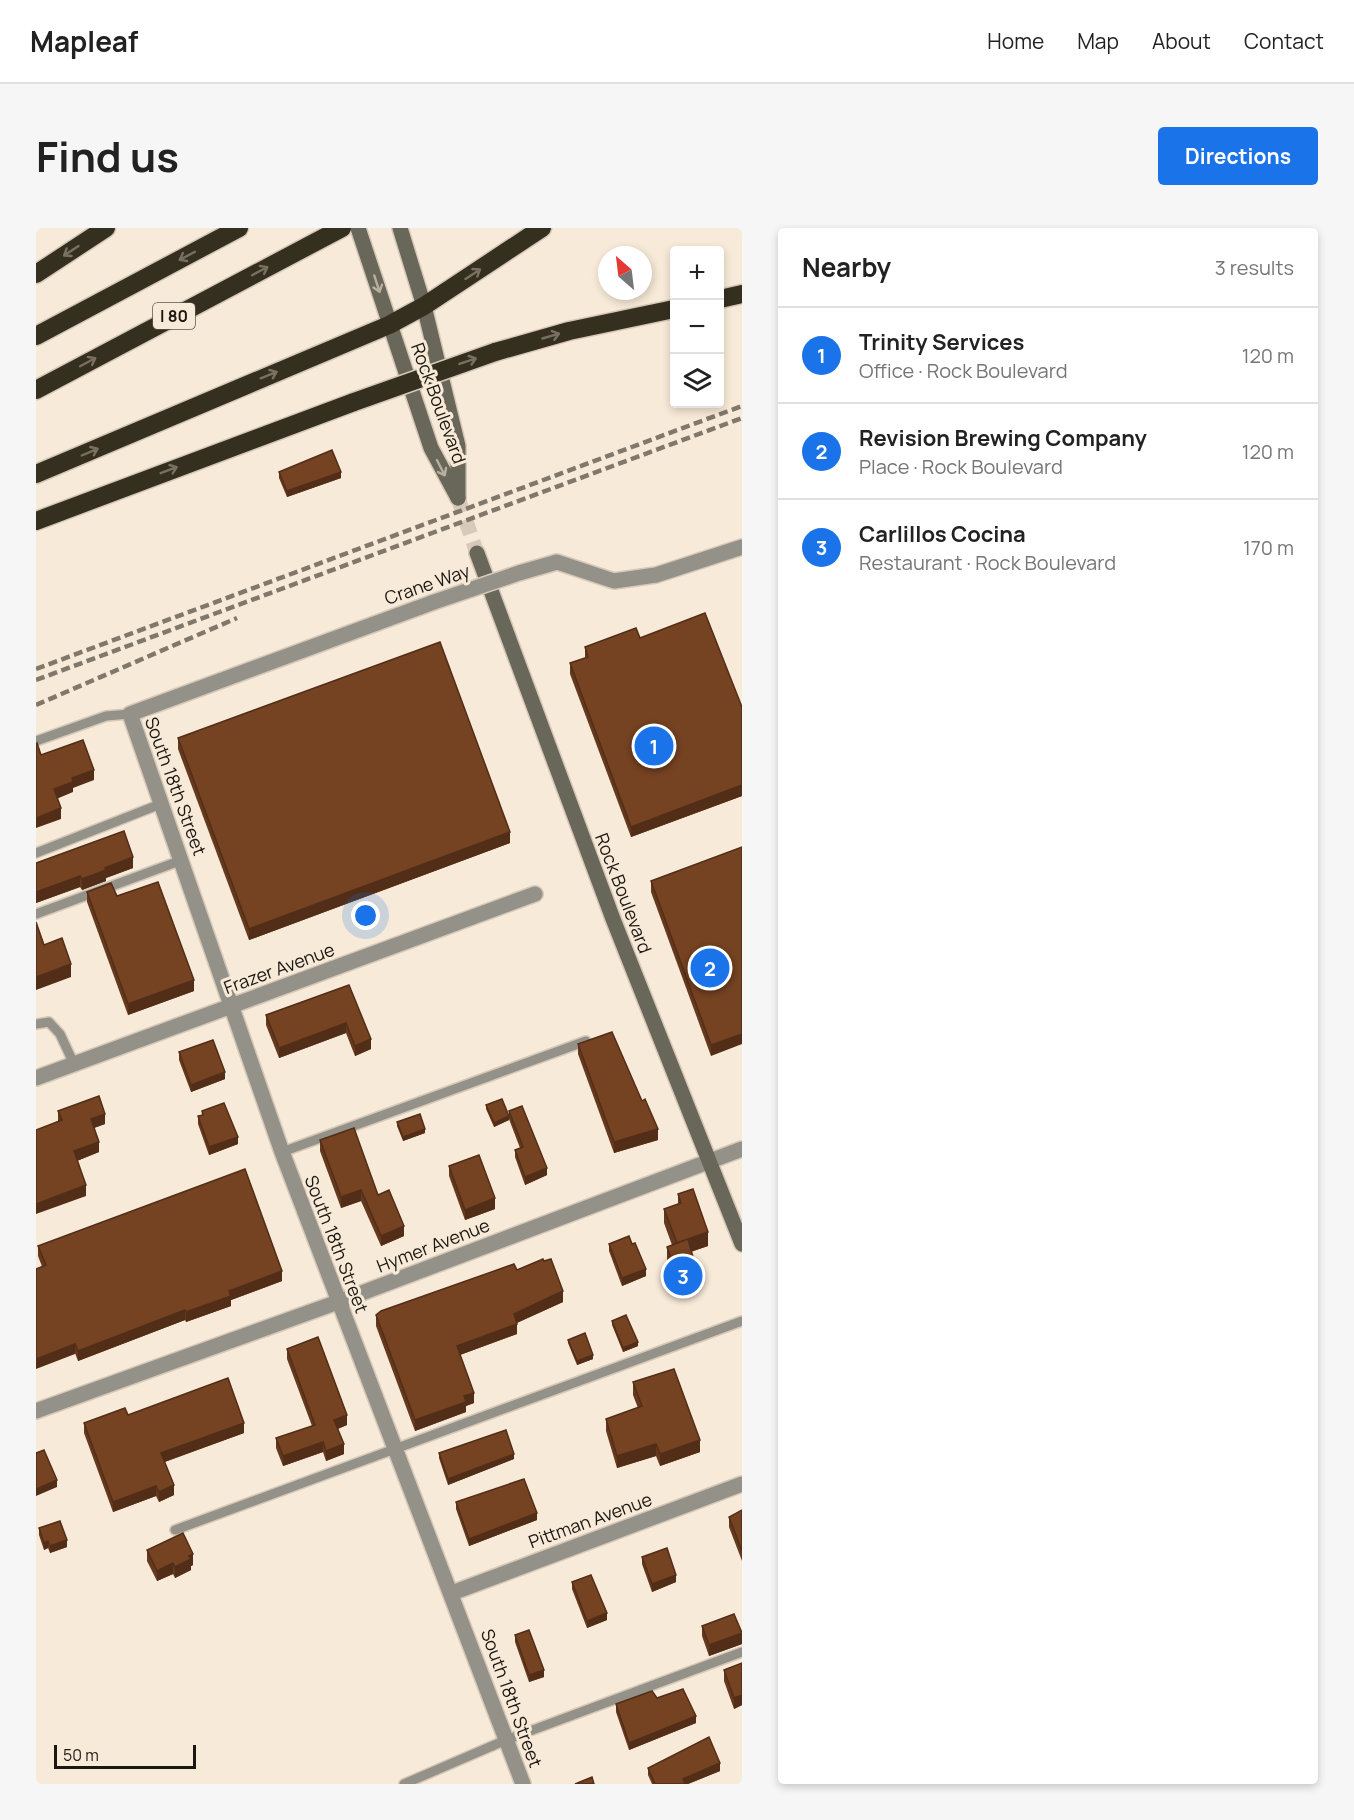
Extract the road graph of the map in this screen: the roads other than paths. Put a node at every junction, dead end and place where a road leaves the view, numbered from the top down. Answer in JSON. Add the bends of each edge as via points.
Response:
{"nodes":[{"id":1,"x":106,"y":228,"type":"edge"},
{"id":2,"x":239,"y":228,"type":"edge"},
{"id":3,"x":342,"y":228,"type":"edge"},
{"id":4,"x":358,"y":228,"type":"edge"},
{"id":5,"x":400,"y":228,"type":"edge"},
{"id":6,"x":542,"y":228,"type":"edge"},
{"id":7,"x":36,"y":274,"type":"edge"},
{"id":8,"x":742,"y":294,"type":"edge"},
{"id":9,"x":724,"y":298,"type":"edge"},
{"id":10,"x":424,"y":306,"type":"junction"},
{"id":11,"x":670,"y":310,"type":"edge"},
{"id":12,"x":389,"y":325,"type":"junction"},
{"id":13,"x":36,"y":336,"type":"edge"},
{"id":14,"x":36,"y":390,"type":"edge"},
{"id":15,"x":36,"y":474,"type":"edge"},
{"id":16,"x":36,"y":521,"type":"edge"},
{"id":17,"x":742,"y":548,"type":"edge"},
{"id":18,"x":477,"y":553,"type":"tunnel mouth"},
{"id":19,"x":130,"y":714,"type":"junction"},
{"id":20,"x":36,"y":741,"type":"edge"},
{"id":21,"x":163,"y":803,"type":"junction"},
{"id":22,"x":36,"y":853,"type":"edge"},
{"id":23,"x":182,"y":860,"type":"junction"},
{"id":24,"x":535,"y":894,"type":"dead end"},
{"id":25,"x":36,"y":914,"type":"edge"},
{"id":26,"x":230,"y":1007,"type":"junction"},
{"id":27,"x":36,"y":1024,"type":"edge"},
{"id":28,"x":586,"y":1041,"type":"edge"},
{"id":29,"x":74,"y":1064,"type":"junction"},
{"id":30,"x":36,"y":1078,"type":"edge"},
{"id":31,"x":742,"y":1149,"type":"edge"},
{"id":32,"x":282,"y":1152,"type":"junction"},
{"id":33,"x":710,"y":1161,"type":"junction"},
{"id":34,"x":742,"y":1244,"type":"edge"},
{"id":35,"x":338,"y":1302,"type":"junction"},
{"id":36,"x":742,"y":1321,"type":"edge"},
{"id":37,"x":36,"y":1411,"type":"edge"},
{"id":38,"x":395,"y":1448,"type":"junction"},
{"id":39,"x":742,"y":1484,"type":"edge"},
{"id":40,"x":175,"y":1530,"type":"dead end"},
{"id":41,"x":452,"y":1593,"type":"junction"},
{"id":42,"x":742,"y":1652,"type":"edge"},
{"id":43,"x":506,"y":1740,"type":"junction"},
{"id":44,"x":404,"y":1784,"type":"edge"},
{"id":45,"x":523,"y":1784,"type":"edge"}],
"edges":[{"from":1,"to":7,"type":"highway","one_way":true},
{"from":2,"to":13,"type":"highway","number":"I 80","one_way":true},
{"from":14,"to":3,"type":"highway","number":"I 80","one_way":true},
{"from":4,"to":12,"type":"main road","name":"Rock Boulevard","one_way":true},
{"from":5,"to":10,"type":"main road","name":"Rock Boulevard"},
{"from":10,"to":6,"type":"highway","one_way":true},
{"from":8,"to":9,"type":"highway"},
{"from":10,"to":12,"type":"highway"},
{"from":12,"to":10,"type":"main road","name":"Rock Boulevard","one_way":true,"via":[[431,448],[458,498],[458,446]]},
{"from":16,"to":11,"type":"highway","one_way":true,"bridge":true,"via":[[495,352],[568,331]]},
{"from":15,"to":12,"type":"highway","one_way":true},
{"from":17,"to":19,"type":"street","name":"Crane Way","bridge":true,"via":[[656,575],[614,581],[557,562],[434,602]]},
{"from":18,"to":33,"type":"main road","name":"Rock Boulevard","via":[[609,908]]},
{"from":19,"to":20,"type":"lane","via":[[106,716]]},
{"from":19,"to":21,"type":"street","name":"South 18th Street"},
{"from":21,"to":22,"type":"lane"},
{"from":21,"to":23,"type":"street","name":"South 18th Street"},
{"from":23,"to":25,"type":"lane"},
{"from":23,"to":26,"type":"street","name":"South 18th Street"},
{"from":24,"to":26,"type":"street","name":"Frazer Avenue"},
{"from":26,"to":29,"type":"street","name":"Frazer Avenue"},
{"from":26,"to":32,"type":"street","name":"South 18th Street"},
{"from":27,"to":29,"type":"lane","via":[[49,1022],[55,1028]]},
{"from":28,"to":32,"type":"lane"},
{"from":29,"to":30,"type":"street","name":"Frazer Avenue"},
{"from":31,"to":33,"type":"street","name":"Hymer Avenue"},
{"from":32,"to":35,"type":"street","name":"South 18th Street"},
{"from":33,"to":34,"type":"main road","name":"Rock Boulevard"},
{"from":33,"to":35,"type":"street","name":"Hymer Avenue"},
{"from":35,"to":37,"type":"street","name":"Hymer Avenue"},
{"from":35,"to":38,"type":"street","name":"South 18th Street"},
{"from":36,"to":38,"type":"lane"},
{"from":38,"to":40,"type":"lane"},
{"from":38,"to":41,"type":"street","name":"South 18th Street"},
{"from":39,"to":41,"type":"street","name":"Pittman Avenue"},
{"from":41,"to":43,"type":"street","name":"South 18th Street"},
{"from":42,"to":43,"type":"lane"},
{"from":43,"to":44,"type":"lane"},
{"from":43,"to":45,"type":"street","name":"South 18th Street"}]}
